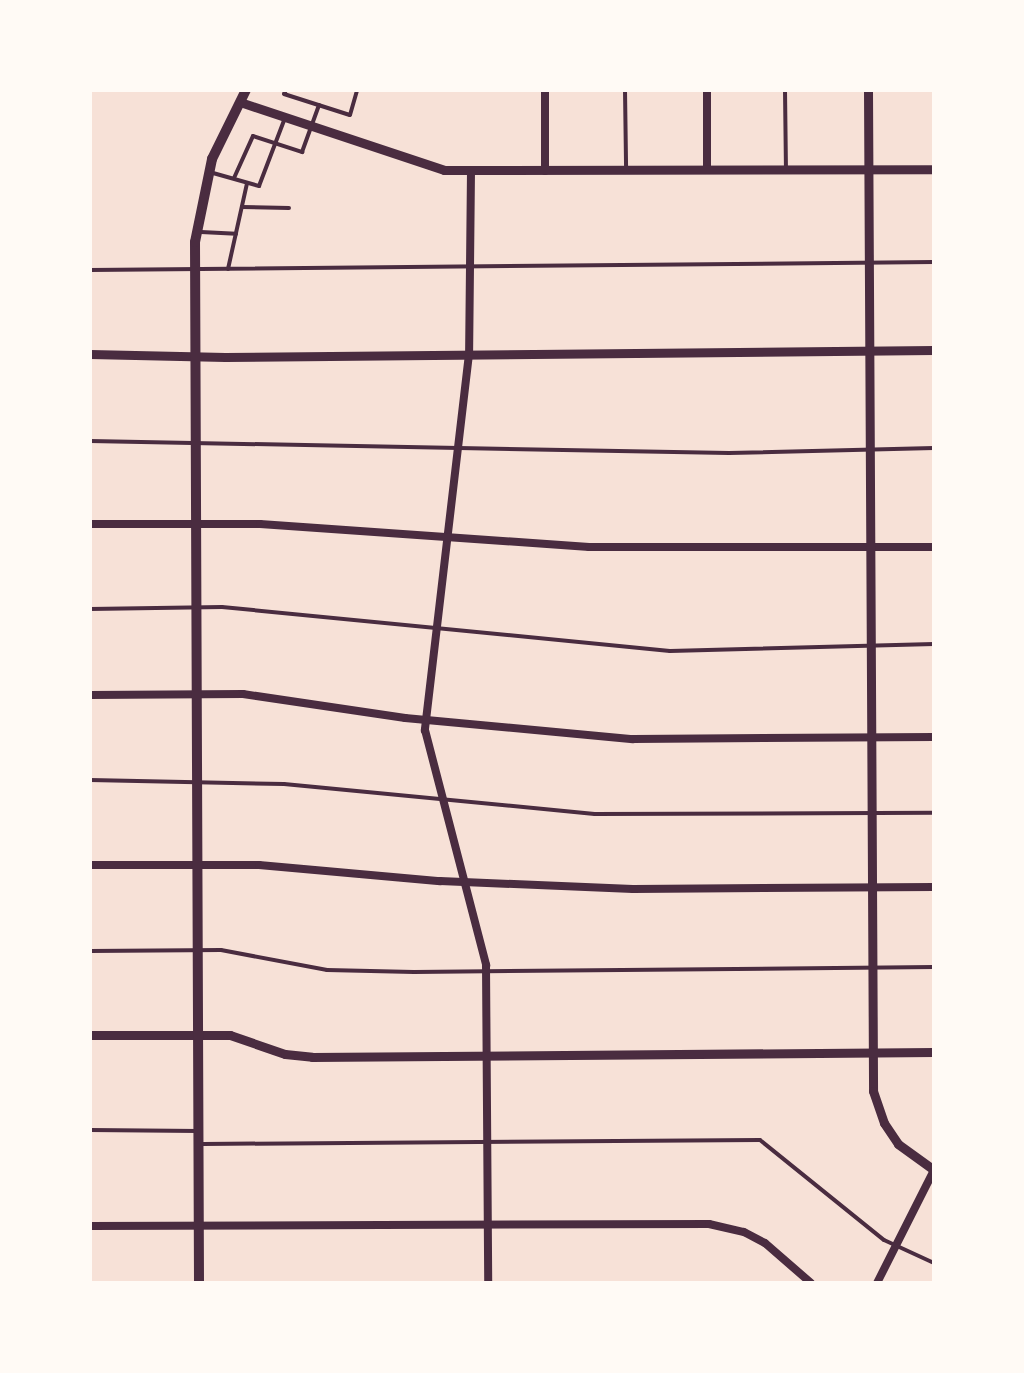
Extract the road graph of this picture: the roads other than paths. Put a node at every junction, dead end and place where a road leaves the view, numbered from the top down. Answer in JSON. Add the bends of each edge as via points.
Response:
{"nodes":[{"id":1,"x":246,"y":90,"type":"edge"},
{"id":2,"x":286,"y":90,"type":"edge"},
{"id":3,"x":357,"y":90,"type":"edge"},
{"id":4,"x":545,"y":90,"type":"edge"},
{"id":5,"x":625,"y":90,"type":"edge"},
{"id":6,"x":707,"y":90,"type":"edge"},
{"id":7,"x":785,"y":90,"type":"edge"},
{"id":8,"x":868,"y":90,"type":"edge"},
{"id":9,"x":240,"y":102,"type":"junction"},
{"id":10,"x":319,"y":106,"type":"junction"},
{"id":11,"x":285,"y":117,"type":"junction"},
{"id":12,"x":312,"y":126,"type":"junction"},
{"id":13,"x":275,"y":143,"type":"junction"},
{"id":14,"x":934,"y":169,"type":"edge"},
{"id":15,"x":471,"y":170,"type":"junction"},
{"id":16,"x":707,"y":170,"type":"junction"},
{"id":17,"x":786,"y":170,"type":"junction"},
{"id":18,"x":868,"y":170,"type":"junction"},
{"id":19,"x":545,"y":171,"type":"junction"},
{"id":20,"x":626,"y":171,"type":"junction"},
{"id":21,"x":208,"y":172,"type":"junction"},
{"id":22,"x":234,"y":178,"type":"junction"},
{"id":23,"x":247,"y":182,"type":"junction"},
{"id":24,"x":242,"y":207,"type":"junction"},
{"id":25,"x":289,"y":208,"type":"dead end"},
{"id":26,"x":196,"y":232,"type":"junction"},
{"id":27,"x":236,"y":234,"type":"junction"},
{"id":28,"x":934,"y":262,"type":"edge"},
{"id":29,"x":868,"y":263,"type":"junction"},
{"id":30,"x":470,"y":265,"type":"junction"},
{"id":31,"x":194,"y":269,"type":"junction"},
{"id":32,"x":228,"y":269,"type":"junction"},
{"id":33,"x":90,"y":270,"type":"edge"},
{"id":34,"x":934,"y":350,"type":"edge"},
{"id":35,"x":869,"y":351,"type":"junction"},
{"id":36,"x":90,"y":354,"type":"edge"},
{"id":37,"x":469,"y":354,"type":"junction"},
{"id":38,"x":194,"y":355,"type":"junction"},
{"id":39,"x":90,"y":441,"type":"edge"},
{"id":40,"x":195,"y":441,"type":"junction"},
{"id":41,"x":458,"y":446,"type":"junction"},
{"id":42,"x":934,"y":448,"type":"edge"},
{"id":43,"x":869,"y":450,"type":"junction"},
{"id":44,"x":90,"y":524,"type":"edge"},
{"id":45,"x":195,"y":524,"type":"junction"},
{"id":46,"x":446,"y":540,"type":"junction"},
{"id":47,"x":934,"y":547,"type":"edge"},
{"id":48,"x":869,"y":549,"type":"junction"},
{"id":49,"x":90,"y":609,"type":"edge"},
{"id":50,"x":195,"y":609,"type":"junction"},
{"id":51,"x":435,"y":629,"type":"junction"},
{"id":52,"x":934,"y":644,"type":"edge"},
{"id":53,"x":870,"y":647,"type":"junction"},
{"id":54,"x":90,"y":694,"type":"edge"},
{"id":55,"x":196,"y":694,"type":"junction"},
{"id":56,"x":426,"y":720,"type":"junction"},
{"id":57,"x":934,"y":737,"type":"edge"},
{"id":58,"x":870,"y":739,"type":"junction"},
{"id":59,"x":197,"y":779,"type":"junction"},
{"id":60,"x":90,"y":780,"type":"edge"},
{"id":61,"x":443,"y":798,"type":"junction"},
{"id":62,"x":934,"y":813,"type":"edge"},
{"id":63,"x":871,"y":816,"type":"junction"},
{"id":64,"x":90,"y":864,"type":"edge"},
{"id":65,"x":198,"y":864,"type":"junction"},
{"id":66,"x":464,"y":882,"type":"junction"},
{"id":67,"x":934,"y":888,"type":"edge"},
{"id":68,"x":872,"y":890,"type":"junction"},
{"id":69,"x":198,"y":950,"type":"junction"},
{"id":70,"x":90,"y":951,"type":"edge"},
{"id":71,"x":934,"y":967,"type":"edge"},
{"id":72,"x":872,"y":968,"type":"junction"},
{"id":73,"x":486,"y":970,"type":"junction"},
{"id":74,"x":90,"y":1035,"type":"edge"},
{"id":75,"x":198,"y":1035,"type":"junction"},
{"id":76,"x":873,"y":1052,"type":"junction"},
{"id":77,"x":934,"y":1052,"type":"edge"},
{"id":78,"x":487,"y":1056,"type":"junction"},
{"id":79,"x":90,"y":1130,"type":"edge"},
{"id":80,"x":198,"y":1131,"type":"junction"},
{"id":81,"x":198,"y":1144,"type":"junction"},
{"id":82,"x":487,"y":1144,"type":"junction"},
{"id":83,"x":934,"y":1170,"type":"edge"},
{"id":84,"x":487,"y":1224,"type":"junction"},
{"id":85,"x":90,"y":1226,"type":"edge"},
{"id":86,"x":198,"y":1226,"type":"junction"},
{"id":87,"x":895,"y":1247,"type":"junction"},
{"id":88,"x":934,"y":1263,"type":"edge"},
{"id":89,"x":199,"y":1283,"type":"edge"},
{"id":90,"x":488,"y":1283,"type":"edge"},
{"id":91,"x":810,"y":1283,"type":"edge"},
{"id":92,"x":877,"y":1283,"type":"edge"}],
"edges":[{"from":1,"to":9,"type":"main road"},
{"from":2,"to":10,"type":"lane"},
{"from":3,"to":10,"type":"lane","via":[[350,116]]},
{"from":4,"to":19,"type":"street"},
{"from":5,"to":20,"type":"lane"},
{"from":6,"to":16,"type":"street"},
{"from":7,"to":17,"type":"lane"},
{"from":8,"to":18,"type":"street"},
{"from":9,"to":11,"type":"street"},
{"from":9,"to":21,"type":"main road"},
{"from":10,"to":12,"type":"lane"},
{"from":11,"to":12,"type":"street"},
{"from":11,"to":13,"type":"lane"},
{"from":12,"to":13,"type":"lane","via":[[302,152]]},
{"from":12,"to":15,"type":"street","via":[[444,170]]},
{"from":13,"to":22,"type":"lane","via":[[253,136]]},
{"from":13,"to":23,"type":"lane","via":[[258,186]]},
{"from":14,"to":18,"type":"street"},
{"from":15,"to":19,"type":"street"},
{"from":15,"to":30,"type":"street"},
{"from":16,"to":17,"type":"street"},
{"from":16,"to":20,"type":"street"},
{"from":17,"to":18,"type":"street"},
{"from":18,"to":29,"type":"street"},
{"from":19,"to":20,"type":"street"},
{"from":21,"to":22,"type":"lane"},
{"from":21,"to":26,"type":"main road"},
{"from":22,"to":23,"type":"lane"},
{"from":23,"to":24,"type":"lane"},
{"from":24,"to":25,"type":"lane"},
{"from":24,"to":27,"type":"lane"},
{"from":26,"to":27,"type":"lane"},
{"from":26,"to":31,"type":"main road"},
{"from":27,"to":32,"type":"lane"},
{"from":28,"to":29,"type":"lane"},
{"from":29,"to":30,"type":"lane"},
{"from":29,"to":35,"type":"street"},
{"from":30,"to":32,"type":"lane"},
{"from":30,"to":37,"type":"street"},
{"from":31,"to":32,"type":"lane"},
{"from":31,"to":33,"type":"lane"},
{"from":31,"to":38,"type":"main road"},
{"from":34,"to":35,"type":"street"},
{"from":35,"to":37,"type":"street"},
{"from":35,"to":43,"type":"street"},
{"from":36,"to":38,"type":"street"},
{"from":37,"to":38,"type":"street"},
{"from":37,"to":41,"type":"street"},
{"from":38,"to":40,"type":"main road"},
{"from":39,"to":40,"type":"lane"},
{"from":40,"to":41,"type":"lane"},
{"from":40,"to":45,"type":"main road"},
{"from":41,"to":43,"type":"lane"},
{"from":41,"to":46,"type":"street"},
{"from":42,"to":43,"type":"lane"},
{"from":43,"to":48,"type":"street"},
{"from":44,"to":45,"type":"street"},
{"from":45,"to":46,"type":"street"},
{"from":45,"to":50,"type":"main road"},
{"from":46,"to":48,"type":"street","via":[[675,550]]},
{"from":46,"to":51,"type":"street"},
{"from":47,"to":48,"type":"street"},
{"from":48,"to":53,"type":"street"},
{"from":49,"to":50,"type":"lane"},
{"from":50,"to":51,"type":"lane"},
{"from":50,"to":55,"type":"main road"},
{"from":51,"to":53,"type":"lane","via":[[670,650]]},
{"from":51,"to":56,"type":"street"},
{"from":52,"to":53,"type":"lane"},
{"from":53,"to":58,"type":"street"},
{"from":54,"to":55,"type":"street"},
{"from":55,"to":56,"type":"street","via":[[254,695]]},
{"from":55,"to":59,"type":"main road"},
{"from":56,"to":58,"type":"street","via":[[633,738]]},
{"from":56,"to":61,"type":"street"},
{"from":57,"to":58,"type":"street"},
{"from":58,"to":63,"type":"street"},
{"from":59,"to":60,"type":"lane"},
{"from":59,"to":61,"type":"lane"},
{"from":59,"to":65,"type":"main road"},
{"from":61,"to":63,"type":"lane","via":[[595,814]]},
{"from":61,"to":66,"type":"street"},
{"from":62,"to":63,"type":"lane"},
{"from":63,"to":68,"type":"street"},
{"from":64,"to":65,"type":"street"},
{"from":65,"to":66,"type":"street"},
{"from":65,"to":69,"type":"main road"},
{"from":66,"to":68,"type":"street"},
{"from":66,"to":73,"type":"street"},
{"from":67,"to":68,"type":"street"},
{"from":68,"to":72,"type":"street"},
{"from":69,"to":70,"type":"lane"},
{"from":69,"to":73,"type":"lane","via":[[327,970]]},
{"from":69,"to":75,"type":"main road"},
{"from":71,"to":72,"type":"lane"},
{"from":72,"to":73,"type":"lane"},
{"from":72,"to":76,"type":"street"},
{"from":73,"to":78,"type":"street"},
{"from":74,"to":75,"type":"street"},
{"from":75,"to":78,"type":"street","via":[[240,1036],[300,1057]]},
{"from":75,"to":80,"type":"main road"},
{"from":76,"to":77,"type":"street"},
{"from":76,"to":78,"type":"street"},
{"from":76,"to":83,"type":"street","via":[[873,1091],[884,1124],[902,1150]]},
{"from":78,"to":82,"type":"street"},
{"from":79,"to":80,"type":"lane"},
{"from":80,"to":81,"type":"main road"},
{"from":81,"to":82,"type":"lane"},
{"from":81,"to":86,"type":"main road"},
{"from":82,"to":84,"type":"street"},
{"from":82,"to":87,"type":"lane","via":[[760,1140]]},
{"from":83,"to":87,"type":"street"},
{"from":84,"to":86,"type":"street"},
{"from":84,"to":90,"type":"street"},
{"from":84,"to":91,"type":"street","via":[[714,1225],[766,1243]]},
{"from":85,"to":86,"type":"street"},
{"from":86,"to":89,"type":"main road"},
{"from":87,"to":88,"type":"lane"},
{"from":87,"to":92,"type":"street"}]}
